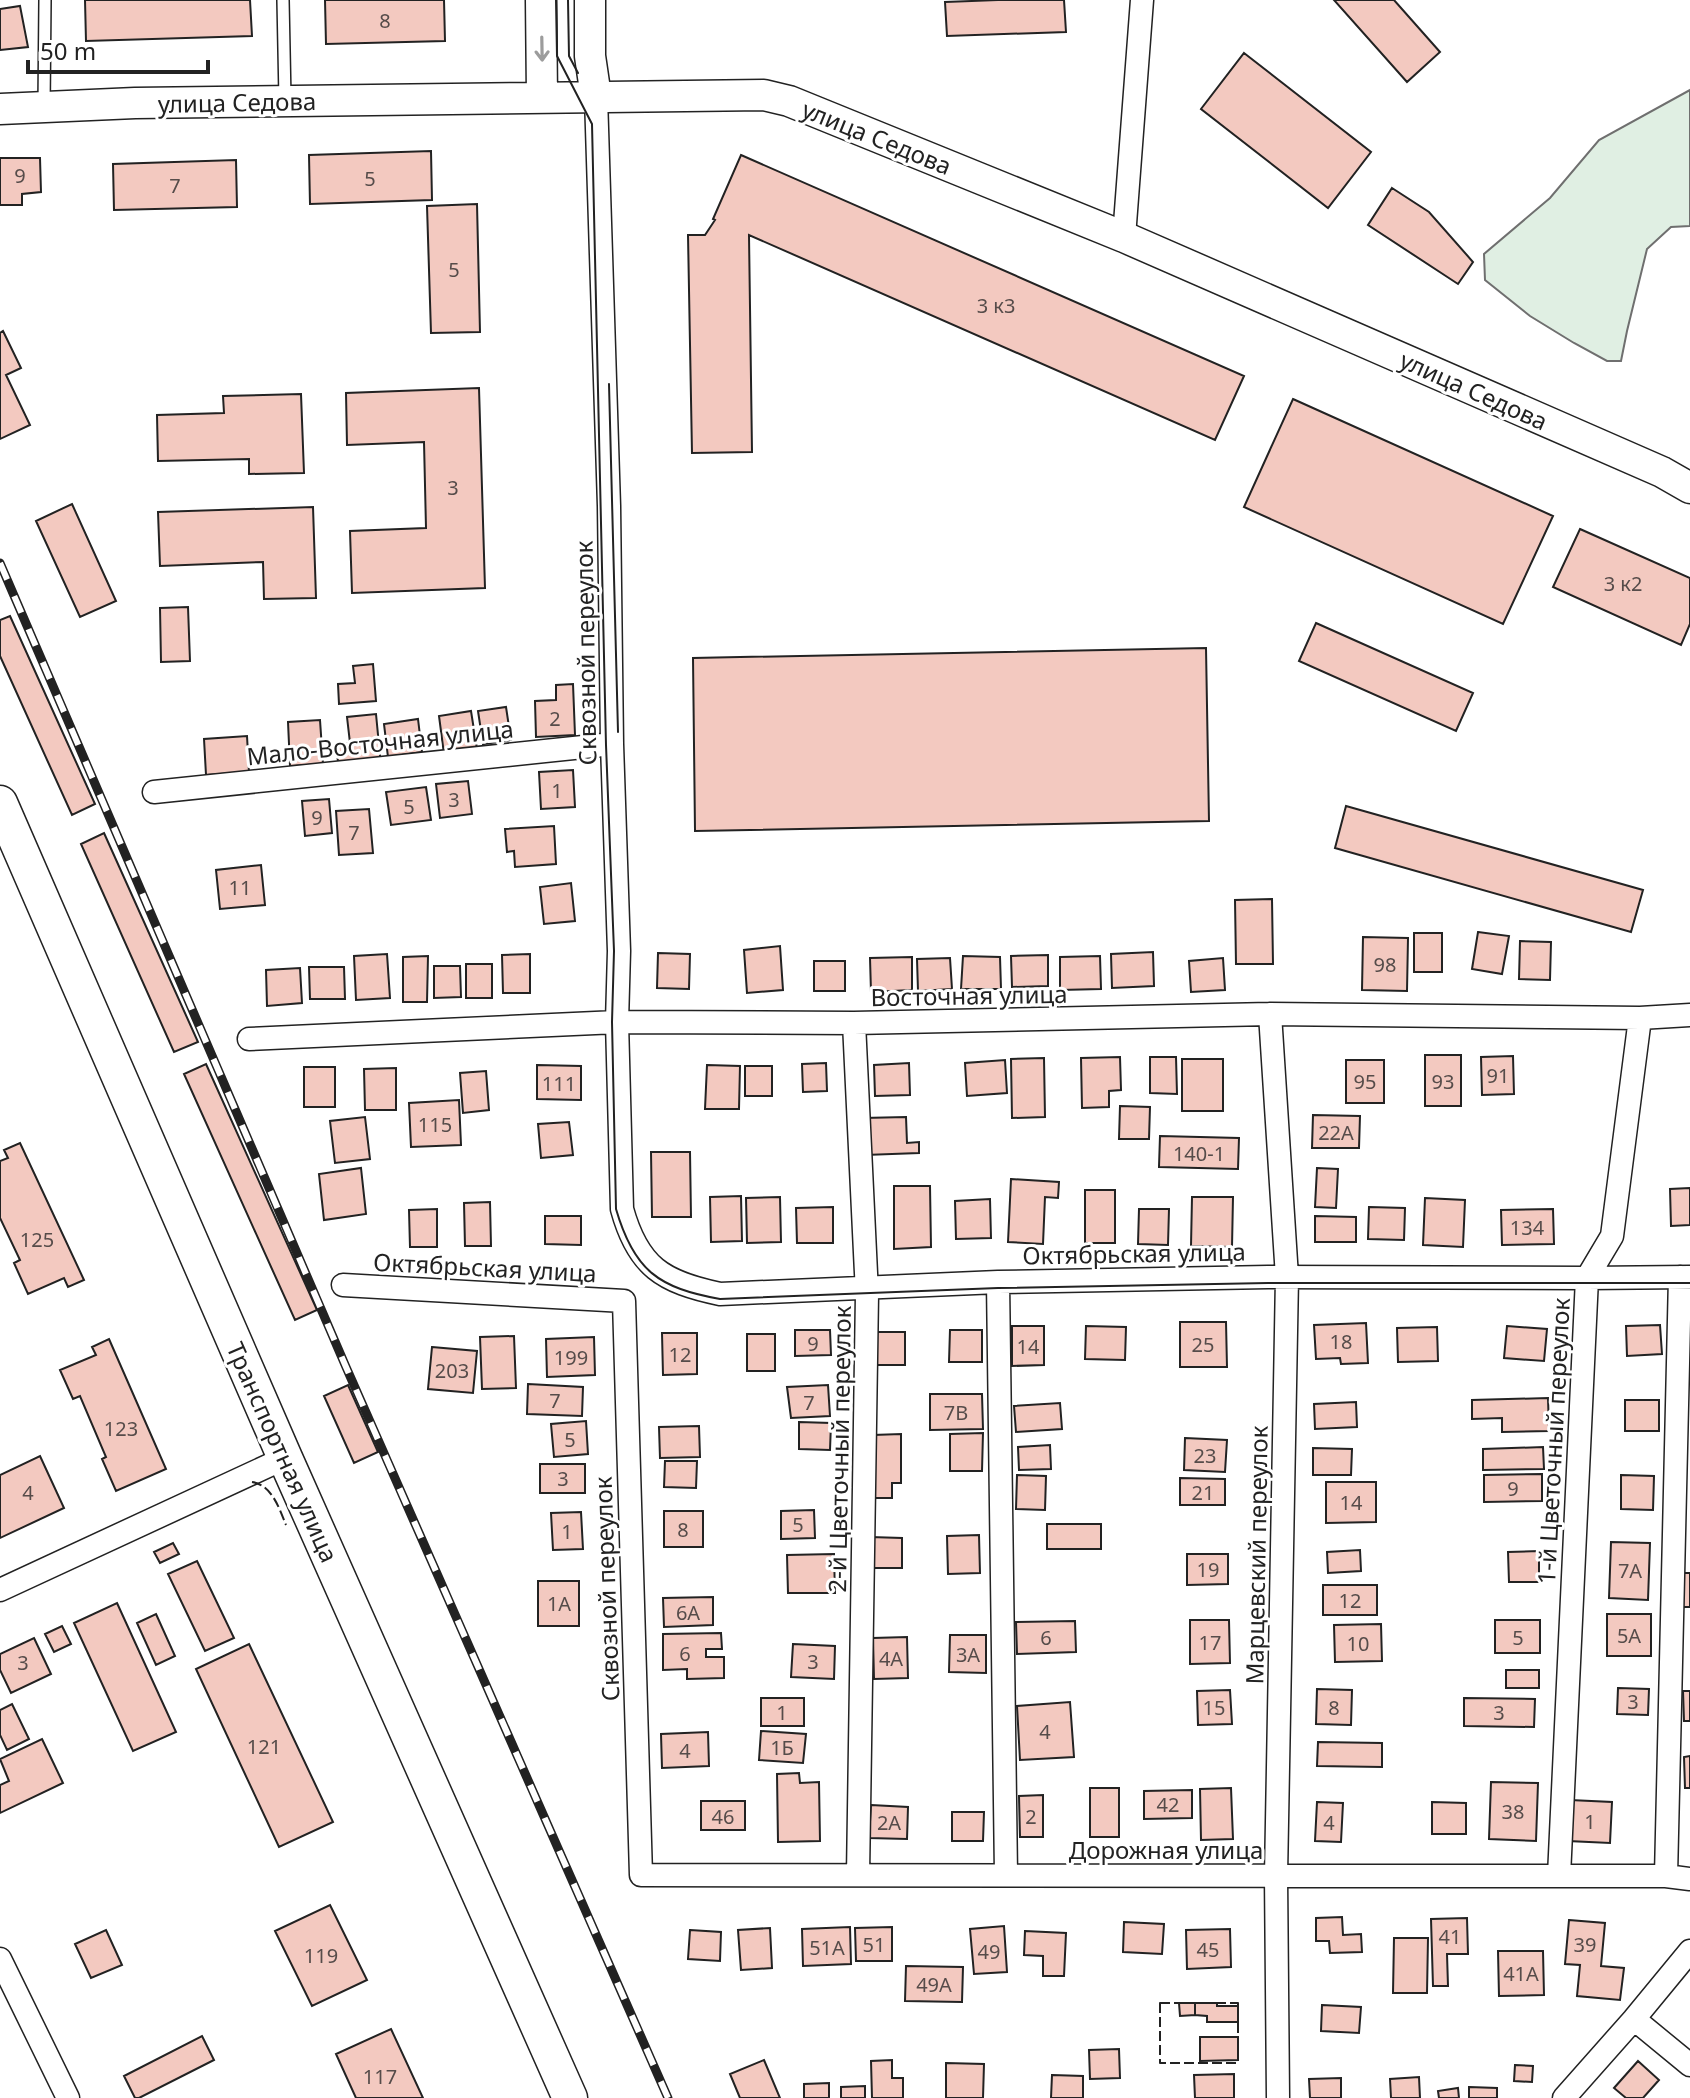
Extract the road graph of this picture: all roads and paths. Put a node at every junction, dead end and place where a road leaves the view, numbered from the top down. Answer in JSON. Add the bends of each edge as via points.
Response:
{"nodes":[{"id":1,"x":45,"y":0,"type":"edge"},
{"id":2,"x":283,"y":0,"type":"edge"},
{"id":3,"x":541,"y":0,"type":"edge"},
{"id":4,"x":590,"y":0,"type":"edge"},
{"id":5,"x":1142,"y":0,"type":"edge"},
{"id":6,"x":542,"y":97,"type":"junction"},
{"id":7,"x":596,"y":97,"type":"junction"},
{"id":8,"x":285,"y":101,"type":"junction"},
{"id":9,"x":44,"y":107,"type":"junction"},
{"id":10,"x":0,"y":109,"type":"edge"},
{"id":11,"x":1124,"y":237,"type":"junction"},
{"id":12,"x":1690,"y":488,"type":"edge"},
{"id":13,"x":612,"y":744,"type":"junction"},
{"id":14,"x":154,"y":792,"type":"dead end"},
{"id":15,"x":0,"y":803,"type":"edge"},
{"id":16,"x":1270,"y":1014,"type":"junction"},
{"id":17,"x":1690,"y":1015,"type":"edge"},
{"id":18,"x":1640,"y":1018,"type":"junction"},
{"id":19,"x":617,"y":1022,"type":"junction"},
{"id":20,"x":854,"y":1023,"type":"junction"},
{"id":21,"x":249,"y":1039,"type":"dead end"},
{"id":22,"x":622,"y":1209,"type":"joint"},
{"id":23,"x":1287,"y":1277,"type":"junction"},
{"id":24,"x":1685,"y":1277,"type":"edge"},
{"id":25,"x":1587,"y":1278,"type":"junction"},
{"id":26,"x":998,"y":1282,"type":"junction"},
{"id":27,"x":343,"y":1285,"type":"dead end"},
{"id":28,"x":867,"y":1289,"type":"junction"},
{"id":29,"x":624,"y":1301,"type":"joint"},
{"id":30,"x":285,"y":1458,"type":"junction"},
{"id":31,"x":0,"y":1590,"type":"edge"},
{"id":32,"x":641,"y":1875,"type":"joint"},
{"id":33,"x":858,"y":1875,"type":"junction"},
{"id":34,"x":1006,"y":1875,"type":"junction"},
{"id":35,"x":1276,"y":1876,"type":"junction"},
{"id":36,"x":1559,"y":1876,"type":"junction"},
{"id":37,"x":1666,"y":1876,"type":"junction"},
{"id":38,"x":1690,"y":1879,"type":"edge"},
{"id":39,"x":1690,"y":1951,"type":"edge"},
{"id":40,"x":0,"y":1959,"type":"edge"},
{"id":41,"x":1634,"y":2019,"type":"junction"},
{"id":42,"x":1690,"y":2065,"type":"edge"},
{"id":43,"x":68,"y":2098,"type":"edge"},
{"id":44,"x":570,"y":2098,"type":"edge"},
{"id":45,"x":1278,"y":2098,"type":"edge"},
{"id":46,"x":1564,"y":2098,"type":"edge"}],
"edges":[{"from":1,"to":9,"type":"lane"},
{"from":2,"to":8,"type":"lane"},
{"from":3,"to":6,"type":"main road","one_way":true},
{"from":4,"to":7,"type":"main road"},
{"from":5,"to":11,"type":"street"},
{"from":6,"to":7,"type":"main road","name":"улица Седова"},
{"from":6,"to":8,"type":"main road","name":"улица Седова"},
{"from":7,"to":11,"type":"main road","name":"улица Седова","via":[[764,95],[789,101]]},
{"from":7,"to":13,"type":"street","name":"Сквозной переулок"},
{"from":8,"to":9,"type":"main road","name":"улица Седова"},
{"from":9,"to":10,"type":"main road","name":"улица Седова"},
{"from":11,"to":12,"type":"main road","name":"улица Седова"},
{"from":13,"to":14,"type":"street","name":"Мало-Восточная улица"},
{"from":13,"to":19,"type":"street","name":"Сквозной переулок"},
{"from":15,"to":30,"type":"main road","name":"Транспортная улица"},
{"from":16,"to":18,"type":"street","name":"Восточная улица"},
{"from":16,"to":20,"type":"street","name":"Восточная улица"},
{"from":16,"to":23,"type":"street","name":"Марцевский переулок"},
{"from":17,"to":18,"type":"street","name":"Восточная улица"},
{"from":18,"to":25,"type":"street","name":"1-й Цветочный переулок","via":[[1612,1236]]},
{"from":19,"to":20,"type":"street","name":"Восточная улица"},
{"from":19,"to":21,"type":"street","name":"Восточная улица"},
{"from":19,"to":22,"type":"street","name":"Сквозной переулок"},
{"from":20,"to":28,"type":"street","name":"2-й Цветочный переулок"},
{"from":22,"to":28,"type":"street","name":"Октябрьская улица","via":[[628,1231],[649,1264],[692,1288],[720,1294]]},
{"from":23,"to":25,"type":"street","name":"Октябрьская улица"},
{"from":23,"to":26,"type":"street","name":"Октябрьская улица"},
{"from":23,"to":35,"type":"street","name":"Марцевский переулок"},
{"from":24,"to":25,"type":"street","name":"Октябрьская улица"},
{"from":24,"to":37,"type":"street"},
{"from":25,"to":36,"type":"street","name":"1-й Цветочный переулок"},
{"from":26,"to":28,"type":"street","name":"Октябрьская улица"},
{"from":26,"to":34,"type":"street"},
{"from":27,"to":29,"type":"street","name":"Октябрьская улица"},
{"from":28,"to":33,"type":"street","name":"2-й Цветочный переулок"},
{"from":29,"to":32,"type":"street","name":"Сквозной переулок"},
{"from":30,"to":31,"type":"street"},
{"from":30,"to":44,"type":"main road","name":"Транспортная улица"},
{"from":32,"to":33,"type":"street","name":"Дорожная улица"},
{"from":33,"to":34,"type":"street","name":"Дорожная улица"},
{"from":34,"to":35,"type":"street","name":"Дорожная улица"},
{"from":35,"to":36,"type":"street","name":"Дорожная улица"},
{"from":35,"to":45,"type":"street","name":"Марцевский переулок"},
{"from":36,"to":37,"type":"street","name":"Дорожная улица"},
{"from":37,"to":38,"type":"street","name":"Дорожная улица"},
{"from":39,"to":41,"type":"street"},
{"from":40,"to":43,"type":"street"},
{"from":41,"to":42,"type":"street"},
{"from":41,"to":46,"type":"street"}]}
